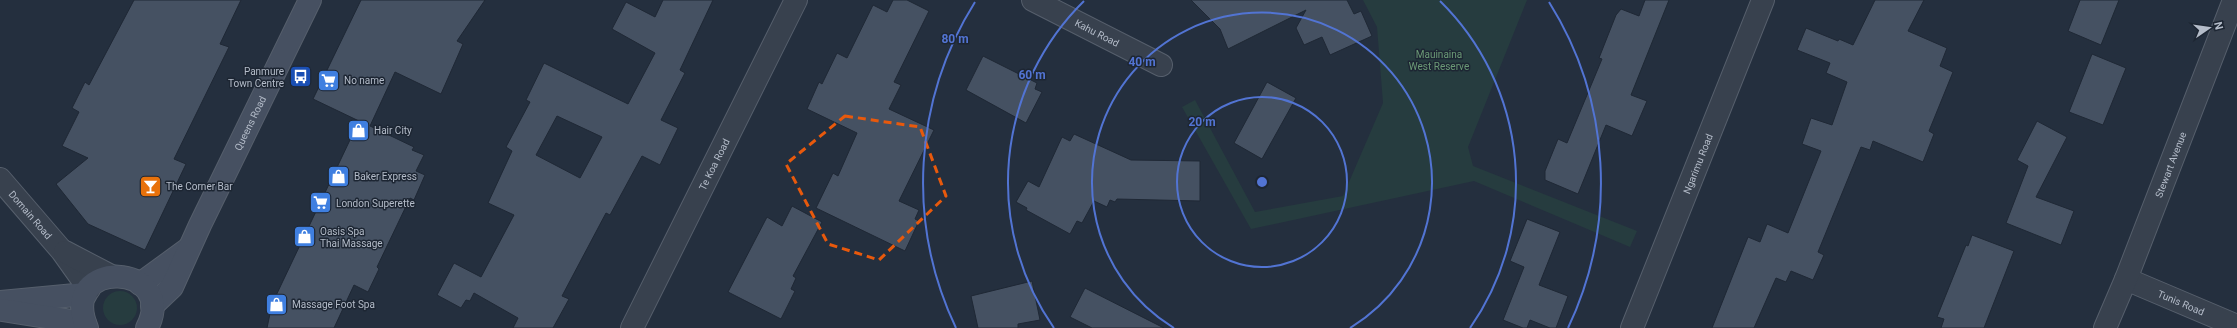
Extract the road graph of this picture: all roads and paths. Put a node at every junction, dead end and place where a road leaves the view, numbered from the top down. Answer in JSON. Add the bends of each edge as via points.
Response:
{"nodes":[{"id":1,"x":310,"y":0,"type":"edge"},
{"id":2,"x":796,"y":0,"type":"edge"},
{"id":3,"x":1033,"y":0,"type":"edge"},
{"id":4,"x":1763,"y":0,"type":"edge"},
{"id":5,"x":2234,"y":0,"type":"edge"},
{"id":6,"x":1162,"y":65,"type":"dead end"},
{"id":7,"x":0,"y":179,"type":"edge"},
{"id":8,"x":191,"y":247,"type":"junction"},
{"id":9,"x":62,"y":251,"type":"junction"},
{"id":10,"x":111,"y":276,"type":"junction"},
{"id":11,"x":2126,"y":279,"type":"junction"},
{"id":12,"x":140,"y":284,"type":"junction"},
{"id":13,"x":88,"y":292,"type":"junction"},
{"id":14,"x":0,"y":302,"type":"edge"},
{"id":15,"x":0,"y":309,"type":"edge"},
{"id":16,"x":151,"y":320,"type":"edge"},
{"id":17,"x":86,"y":326,"type":"edge"},
{"id":18,"x":2237,"y":326,"type":"edge"},
{"id":19,"x":632,"y":328,"type":"edge"},
{"id":20,"x":1632,"y":328,"type":"edge"},
{"id":21,"x":2105,"y":328,"type":"edge"}],
"edges":[{"from":1,"to":8,"type":"street","name":"Queens Road"},
{"from":2,"to":19,"type":"street","name":"Te Koa Road"},
{"from":3,"to":6,"type":"street","name":"Kahu Road"},
{"from":4,"to":20,"type":"street","name":"Ngarimu Road"},
{"from":5,"to":11,"type":"street","name":"Stewart Avenue"},
{"from":7,"to":9,"type":"street","name":"Domain Road"},
{"from":8,"to":12,"type":"street"},
{"from":8,"to":16,"type":"street","name":"Queens Road","via":[[172,286]]},
{"from":9,"to":10,"type":"street","name":"Domain Road"},
{"from":9,"to":13,"type":"street","name":"Domain Road"},
{"from":10,"to":12,"type":"street","via":[[132,278]]},
{"from":10,"to":13,"type":"street","via":[[103,278]]},
{"from":11,"to":18,"type":"street","name":"Tunis Road"},
{"from":11,"to":21,"type":"street","name":"Stewart Avenue"},
{"from":12,"to":16,"type":"street","via":[[148,294]]},
{"from":13,"to":14,"type":"street"},
{"from":13,"to":17,"type":"street","via":[[83,313]]},
{"from":15,"to":17,"type":"street"}]}
